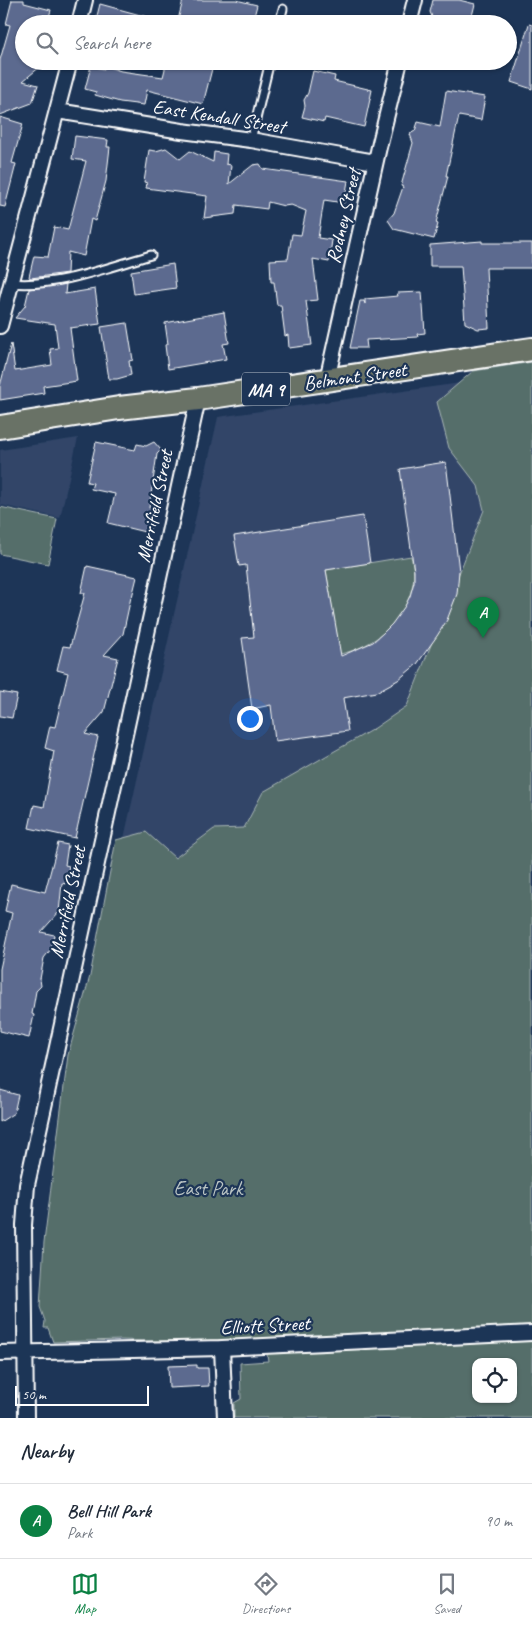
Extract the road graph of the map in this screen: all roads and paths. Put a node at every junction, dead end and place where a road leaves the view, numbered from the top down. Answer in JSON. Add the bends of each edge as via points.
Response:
{"nodes":[{"id":1,"x":85,"y":0,"type":"edge"},
{"id":2,"x":415,"y":0,"type":"edge"},
{"id":3,"x":283,"y":9,"type":"dead end"},
{"id":4,"x":81,"y":15,"type":"edge"},
{"id":5,"x":282,"y":15,"type":"edge"},
{"id":6,"x":411,"y":15,"type":"edge"},
{"id":7,"x":68,"y":70,"type":"edge"},
{"id":8,"x":268,"y":70,"type":"edge"},
{"id":9,"x":398,"y":70,"type":"edge"},
{"id":10,"x":57,"y":111,"type":"junction"},
{"id":11,"x":251,"y":140,"type":"junction"},
{"id":12,"x":375,"y":162,"type":"junction"},
{"id":13,"x":151,"y":254,"type":"dead end"},
{"id":14,"x":11,"y":283,"type":"junction"},
{"id":15,"x":0,"y":326,"type":"edge"},
{"id":16,"x":532,"y":350,"type":"edge"},
{"id":17,"x":327,"y":380,"type":"junction"},
{"id":18,"x":198,"y":399,"type":"junction"},
{"id":19,"x":0,"y":426,"type":"edge"},
{"id":20,"x":532,"y":1332,"type":"edge"},
{"id":21,"x":222,"y":1348,"type":"junction"},
{"id":22,"x":0,"y":1353,"type":"edge"},
{"id":23,"x":26,"y":1353,"type":"junction"},
{"id":24,"x":26,"y":1418,"type":"edge"},
{"id":25,"x":225,"y":1418,"type":"edge"}],
"edges":[{"from":1,"to":4,"type":"street"},
{"from":2,"to":6,"type":"street"},
{"from":3,"to":5,"type":"lane"},
{"from":7,"to":10,"type":"street"},
{"from":8,"to":11,"type":"lane"},
{"from":9,"to":12,"type":"street","name":"Rodney Street"},
{"from":10,"to":11,"type":"street","name":"East Kendall Street"},
{"from":10,"to":14,"type":"street"},
{"from":11,"to":12,"type":"street","name":"East Kendall Street"},
{"from":12,"to":17,"type":"street","name":"Rodney Street"},
{"from":13,"to":14,"type":"lane","via":[[93,272],[43,282]]},
{"from":14,"to":15,"type":"street"},
{"from":16,"to":17,"type":"highway","name":"Belmont Street","number":"MA 9"},
{"from":17,"to":18,"type":"highway","name":"Belmont Street","number":"MA 9"},
{"from":18,"to":19,"type":"highway","name":"Belmont Street","number":"MA 9"},
{"from":18,"to":23,"type":"street","name":"Merrifield Street","via":[[27,1185],[24,1225]]},
{"from":20,"to":21,"type":"street","name":"Elliott Street"},
{"from":21,"to":23,"type":"street","name":"Elliott Street"},
{"from":21,"to":25,"type":"street"},
{"from":22,"to":23,"type":"street","name":"Elliott Street"},
{"from":23,"to":24,"type":"street","name":"Merrifield Street"}]}
